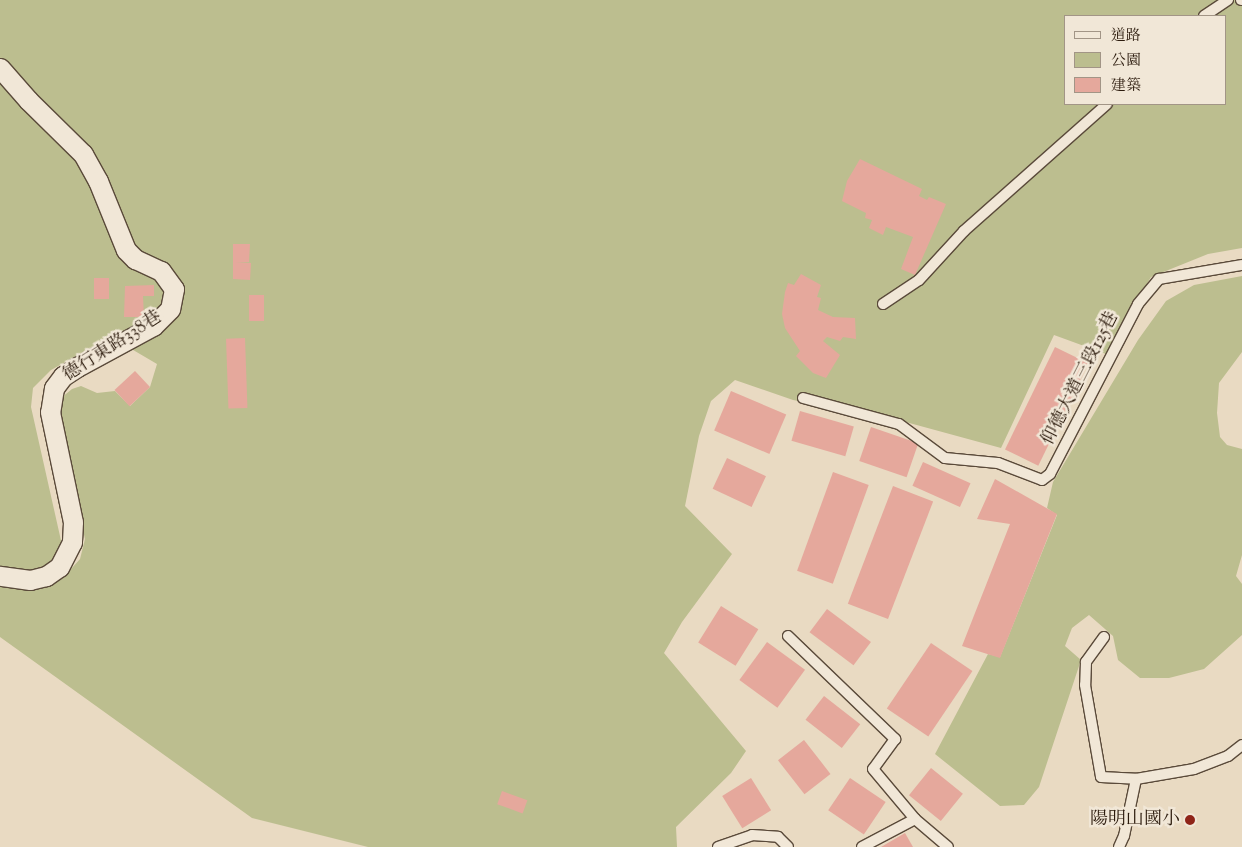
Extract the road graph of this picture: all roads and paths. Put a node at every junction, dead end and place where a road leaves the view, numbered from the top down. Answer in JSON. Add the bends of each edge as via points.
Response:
{"nodes":[{"id":1,"x":1228,"y":0,"type":"edge"},
{"id":2,"x":1206,"y":15,"type":"edge"},
{"id":3,"x":0,"y":68,"type":"edge"},
{"id":4,"x":1106,"y":105,"type":"edge"},
{"id":5,"x":1242,"y":265,"type":"edge"},
{"id":6,"x":883,"y":304,"type":"dead end"},
{"id":7,"x":803,"y":398,"type":"dead end"},
{"id":8,"x":0,"y":576,"type":"edge"},
{"id":9,"x":788,"y":636,"type":"dead end"},
{"id":10,"x":1104,"y":637,"type":"dead end"},
{"id":11,"x":1242,"y":745,"type":"edge"},
{"id":12,"x":1136,"y":779,"type":"junction"},
{"id":13,"x":915,"y":819,"type":"junction"},
{"id":14,"x":718,"y":847,"type":"edge"},
{"id":15,"x":788,"y":847,"type":"edge"},
{"id":16,"x":862,"y":847,"type":"edge"},
{"id":17,"x":948,"y":847,"type":"edge"},
{"id":18,"x":1119,"y":847,"type":"edge"}],
"edges":[{"from":1,"to":2,"type":"lane"},
{"from":3,"to":8,"type":"street","name":"德行東路338巷","via":[[83,154],[98,181],[126,250],[135,259],[161,272],[174,289],[170,310],[152,326],[77,367],[63,376],[54,388],[50,412],[73,522],[72,542],[58,567],[46,576],[30,580]]},
{"from":4,"to":6,"type":"lane","via":[[964,231],[919,280]]},
{"from":5,"to":7,"type":"lane","name":"仰德大道三段125巷","via":[[1159,279],[1138,304],[1050,474],[1042,480],[998,463],[945,458],[899,424]]},
{"from":9,"to":13,"type":"lane","via":[[895,739],[873,768]]},
{"from":10,"to":12,"type":"lane","via":[[1086,662],[1085,685],[1101,777]]},
{"from":11,"to":12,"type":"lane","via":[[1228,756],[1194,769]]},
{"from":12,"to":18,"type":"lane"},
{"from":13,"to":16,"type":"lane"},
{"from":13,"to":17,"type":"lane"},
{"from":14,"to":15,"type":"lane","via":[[752,835],[778,837]]}]}
